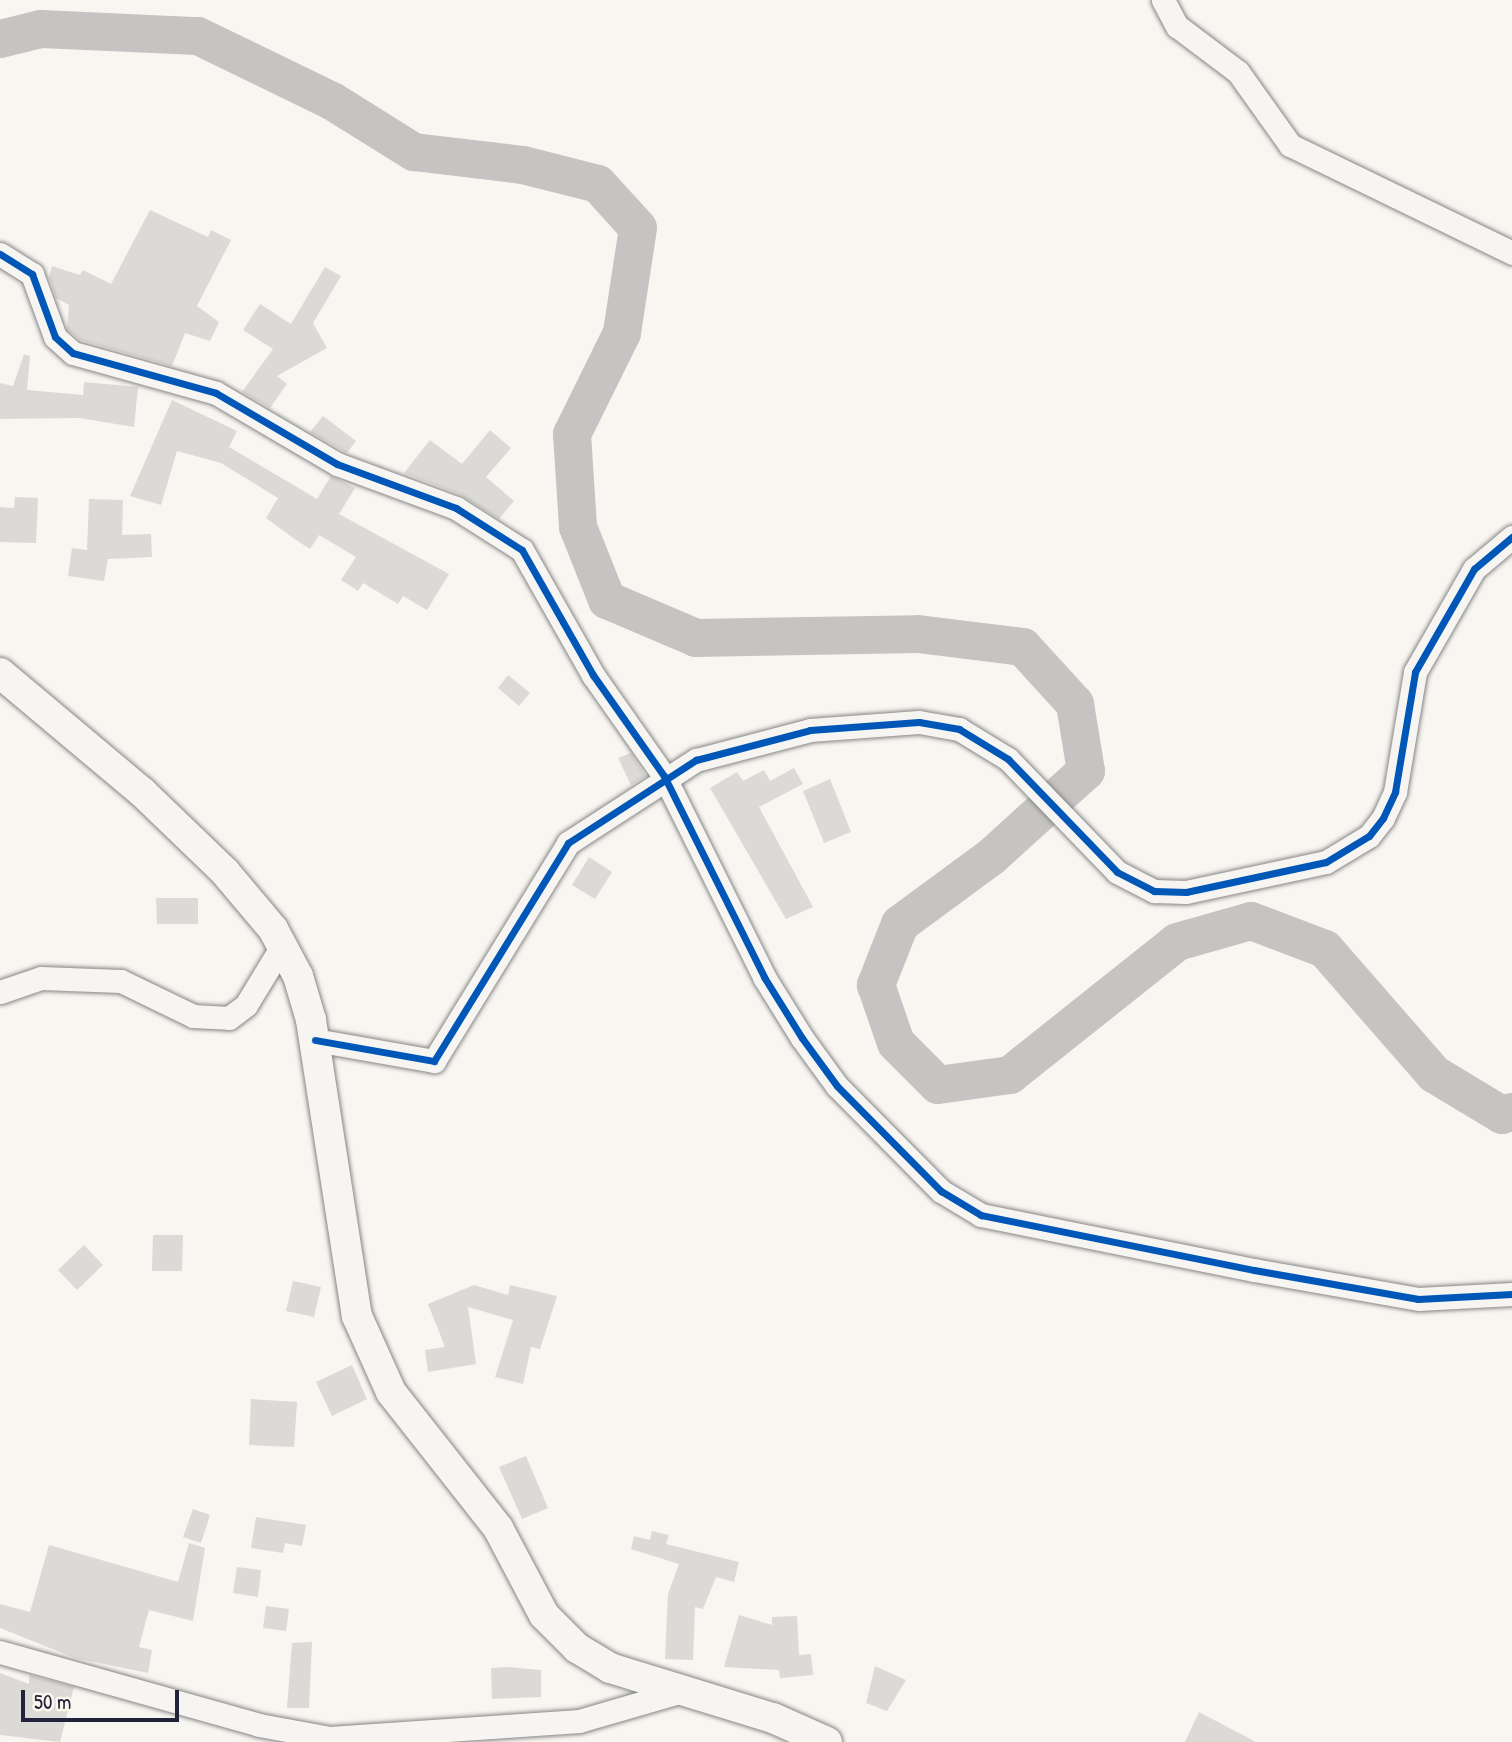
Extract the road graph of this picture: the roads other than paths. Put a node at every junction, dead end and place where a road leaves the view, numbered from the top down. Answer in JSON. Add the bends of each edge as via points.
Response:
{"nodes":[{"id":1,"x":1163,"y":0,"type":"edge"},
{"id":2,"x":1512,"y":253,"type":"edge"},
{"id":3,"x":0,"y":254,"type":"edge"},
{"id":4,"x":1512,"y":537,"type":"edge"},
{"id":5,"x":0,"y":673,"type":"edge"},
{"id":6,"x":664,"y":776,"type":"junction"},
{"id":7,"x":282,"y":946,"type":"junction"},
{"id":8,"x":0,"y":992,"type":"edge"},
{"id":9,"x":315,"y":1040,"type":"junction"},
{"id":10,"x":1512,"y":1294,"type":"edge"},
{"id":11,"x":0,"y":1653,"type":"edge"},
{"id":12,"x":682,"y":1691,"type":"junction"},
{"id":13,"x":538,"y":1734,"type":"edge"},
{"id":14,"x":827,"y":1742,"type":"edge"}],
"edges":[{"from":1,"to":2,"type":"street","via":[[1177,26],[1238,72],[1290,145]]},
{"from":3,"to":6,"type":"street","via":[[32,274],[55,337],[73,354],[216,393],[337,464],[504,533],[538,570],[593,675]]},
{"from":4,"to":6,"type":"street","via":[[1490,550],[1461,587],[1415,672],[1395,792],[1369,836],[1326,862],[1170,893],[1131,881],[989,743],[960,729],[919,722],[797,733],[732,746]]},
{"from":5,"to":7,"type":"main road","via":[[60,719],[225,872]]},
{"from":6,"to":9,"type":"street","via":[[568,843],[442,1056],[417,1063]]},
{"from":6,"to":10,"type":"street","via":[[764,977],[816,1057],[941,1191],[981,1215],[1418,1299]]},
{"from":7,"to":8,"type":"street","via":[[246,1005],[229,1018],[193,1016],[121,981],[41,978]]},
{"from":7,"to":9,"type":"main road","via":[[299,975]]},
{"from":9,"to":12,"type":"main road","via":[[357,1316],[391,1392],[498,1528],[562,1635],[610,1668]]},
{"from":11,"to":13,"type":"street","via":[[259,1725],[330,1738]]},
{"from":12,"to":13,"type":"street"},
{"from":12,"to":14,"type":"main road"}]}
